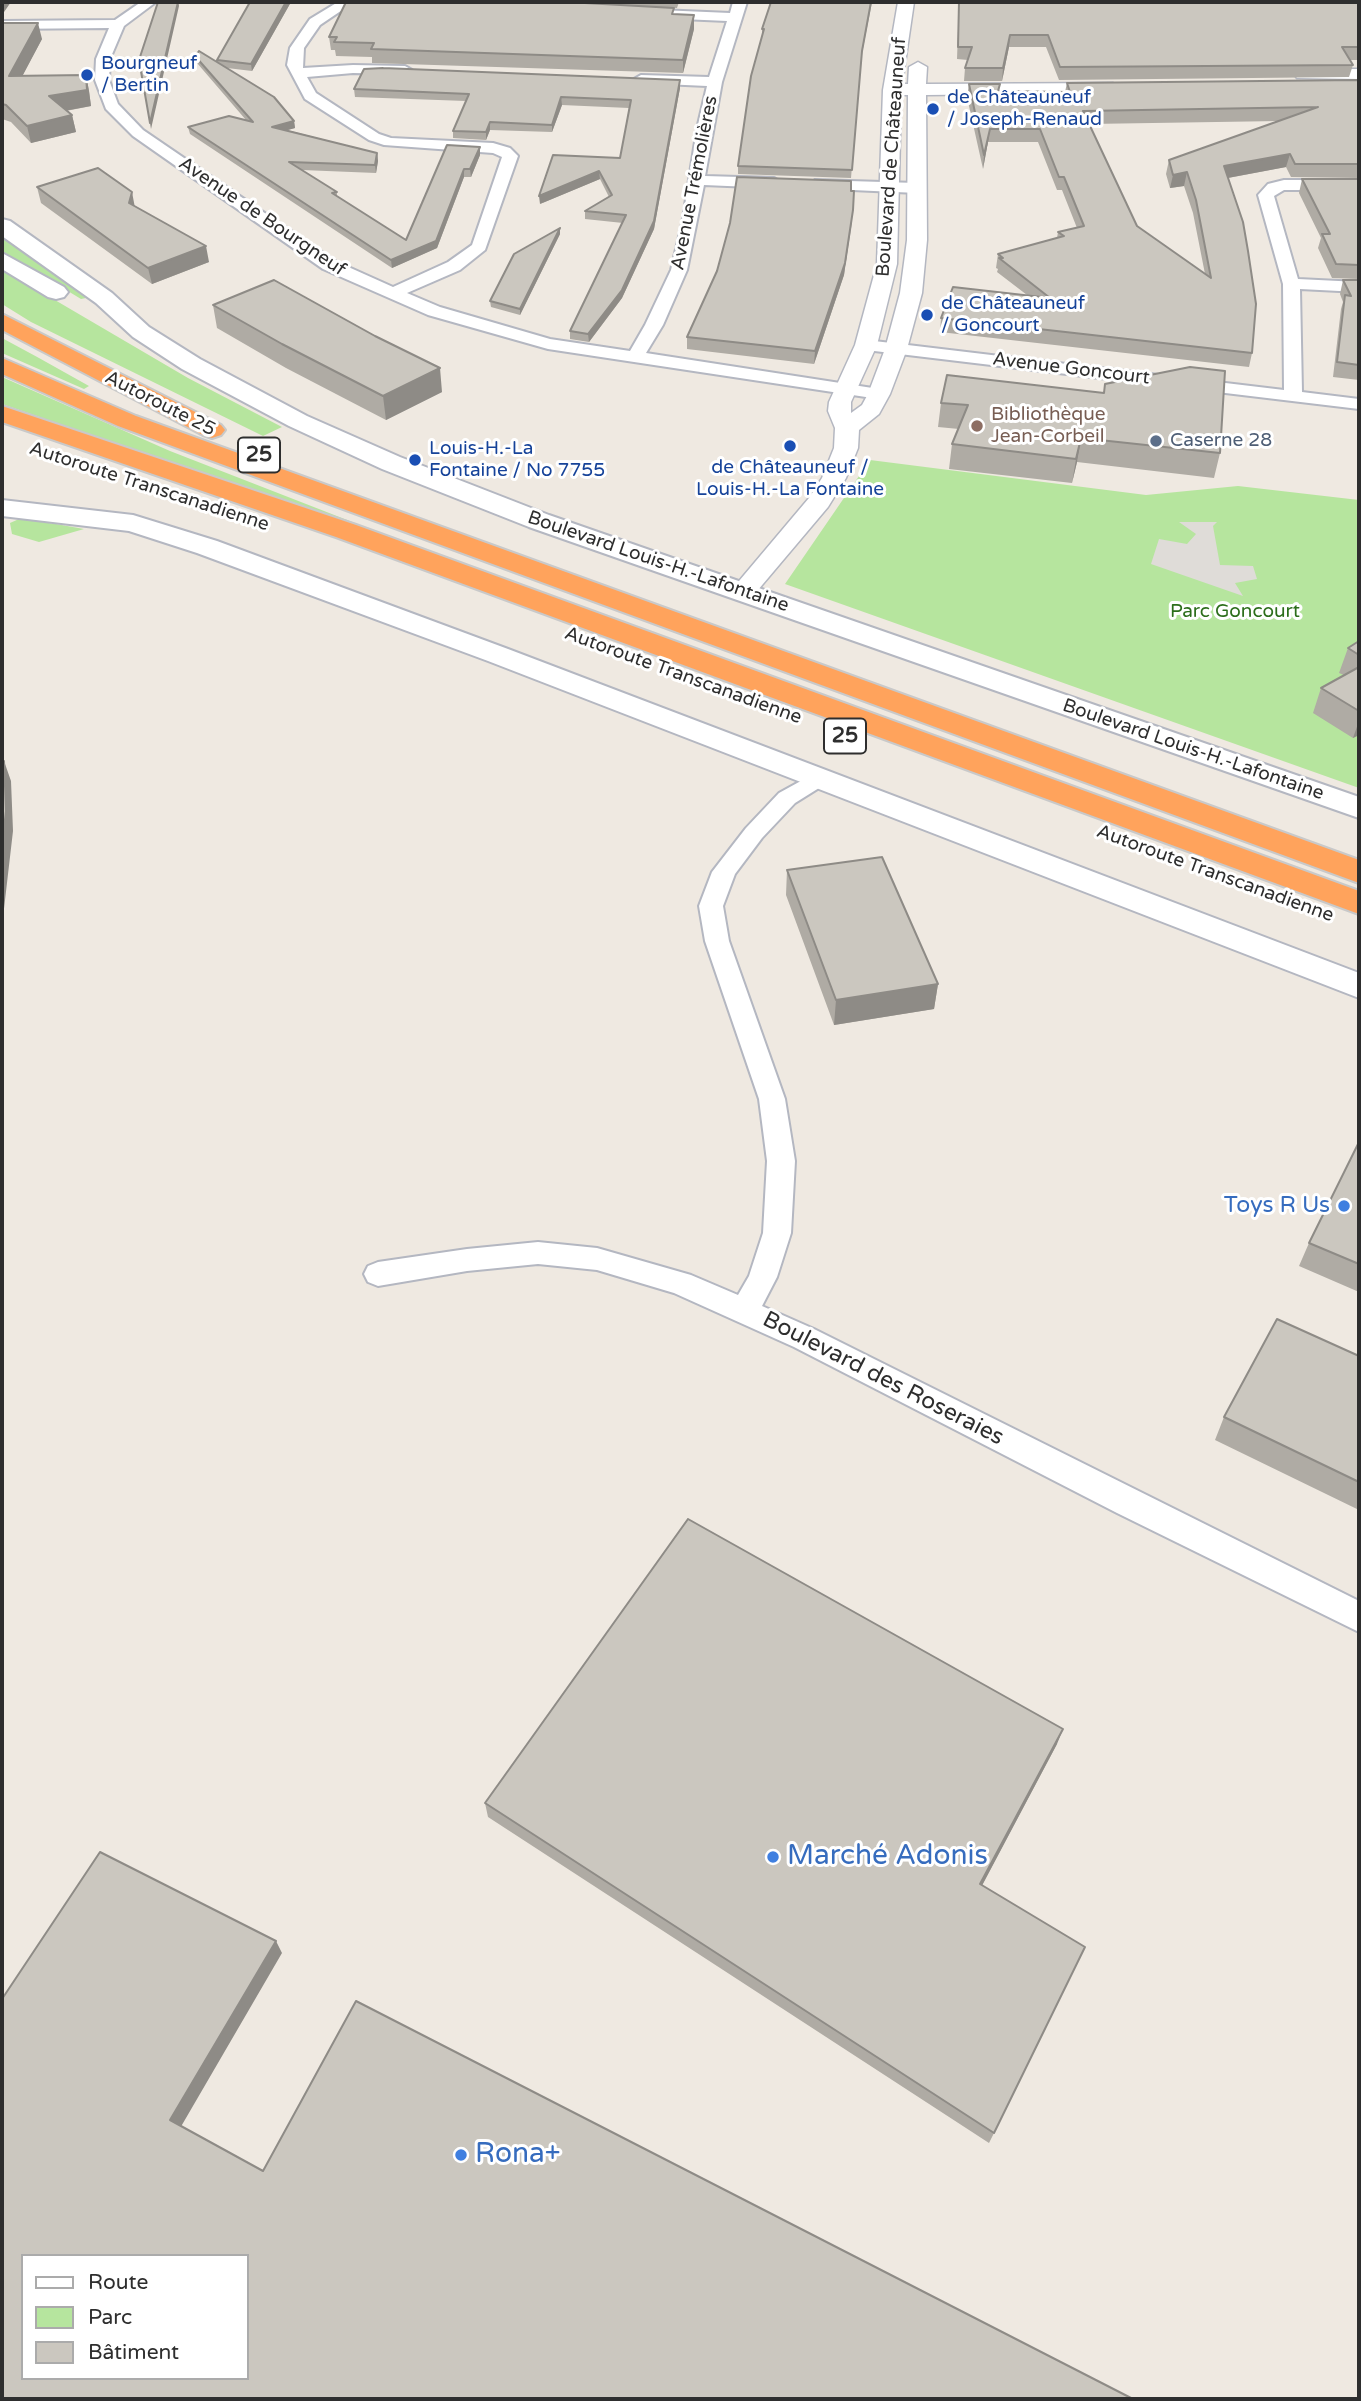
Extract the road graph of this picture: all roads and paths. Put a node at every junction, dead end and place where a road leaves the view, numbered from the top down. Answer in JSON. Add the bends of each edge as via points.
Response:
{"nodes":[{"id":1,"x":149,"y":2,"type":"edge"},
{"id":2,"x":347,"y":2,"type":"edge"},
{"id":3,"x":906,"y":2,"type":"edge"},
{"id":4,"x":737,"y":9,"type":"edge"},
{"id":5,"x":616,"y":12,"type":"edge"},
{"id":6,"x":118,"y":24,"type":"junction"},
{"id":7,"x":2,"y":25,"type":"edge"},
{"id":8,"x":922,"y":45,"type":"dead end"},
{"id":9,"x":417,"y":70,"type":"edge"},
{"id":10,"x":297,"y":73,"type":"junction"},
{"id":11,"x":1359,"y":74,"type":"edge"},
{"id":12,"x":620,"y":78,"type":"edge"},
{"id":13,"x":715,"y":82,"type":"junction"},
{"id":14,"x":1125,"y":82,"type":"edge"},
{"id":15,"x":893,"y":85,"type":"junction"},
{"id":16,"x":917,"y":85,"type":"junction"},
{"id":17,"x":1359,"y":85,"type":"edge"},
{"id":18,"x":698,"y":180,"type":"junction"},
{"id":19,"x":1359,"y":185,"type":"edge"},
{"id":20,"x":890,"y":187,"type":"junction"},
{"id":21,"x":917,"y":187,"type":"junction"},
{"id":22,"x":2,"y":226,"type":"edge"},
{"id":23,"x":2,"y":260,"type":"edge"},
{"id":24,"x":1291,"y":284,"type":"junction"},
{"id":25,"x":1359,"y":286,"type":"edge"},
{"id":26,"x":390,"y":294,"type":"junction"},
{"id":27,"x":2,"y":321,"type":"edge"},
{"id":28,"x":141,"y":332,"type":"junction"},
{"id":29,"x":866,"y":345,"type":"junction"},
{"id":30,"x":896,"y":349,"type":"junction"},
{"id":31,"x":635,"y":358,"type":"junction"},
{"id":32,"x":2,"y":365,"type":"edge"},
{"id":33,"x":845,"y":388,"type":"junction"},
{"id":34,"x":878,"y":394,"type":"junction"},
{"id":35,"x":1293,"y":396,"type":"junction"},
{"id":36,"x":1359,"y":404,"type":"edge"},
{"id":37,"x":2,"y":415,"type":"edge"},
{"id":38,"x":847,"y":428,"type":"junction"},
{"id":39,"x":22,"y":447,"type":"dead end"},
{"id":40,"x":2,"y":482,"type":"edge"},
{"id":41,"x":357,"y":505,"type":"junction"},
{"id":42,"x":2,"y":508,"type":"edge"},
{"id":43,"x":133,"y":523,"type":"junction"},
{"id":44,"x":743,"y":592,"type":"junction"},
{"id":45,"x":819,"y":778,"type":"junction"},
{"id":46,"x":1359,"y":807,"type":"edge"},
{"id":47,"x":1359,"y":872,"type":"edge"},
{"id":48,"x":1359,"y":903,"type":"edge"},
{"id":49,"x":1359,"y":928,"type":"edge"},
{"id":50,"x":1359,"y":986,"type":"edge"},
{"id":51,"x":378,"y":1274,"type":"dead end"},
{"id":52,"x":745,"y":1310,"type":"junction"},
{"id":53,"x":1359,"y":1617,"type":"edge"}],
"edges":[{"from":1,"to":6,"type":"street"},
{"from":2,"to":10,"type":"street","via":[[305,33],[294,57]]},
{"from":3,"to":15,"type":"street","name":"Boulevard de Châteauneuf"},
{"from":4,"to":5,"type":"street"},
{"from":4,"to":13,"type":"street","name":"Avenue Trémolières"},
{"from":6,"to":7,"type":"street"},
{"from":6,"to":26,"type":"street","name":"Avenue de Bourgneuf","via":[[101,72],[106,95],[118,116],[329,265]]},
{"from":8,"to":16,"type":"street","name":"Boulevard de Châteauneuf"},
{"from":9,"to":10,"type":"street"},
{"from":10,"to":26,"type":"street","via":[[310,96],[389,142],[493,148],[510,156],[479,247],[454,266]]},
{"from":11,"to":17,"type":"street","via":[[1290,80]]},
{"from":12,"to":13,"type":"street"},
{"from":13,"to":18,"type":"street","name":"Avenue Trémolières"},
{"from":14,"to":16,"type":"street"},
{"from":15,"to":16,"type":"street"},
{"from":15,"to":20,"type":"street","name":"Boulevard de Châteauneuf"},
{"from":16,"to":21,"type":"street","name":"Boulevard de Châteauneuf"},
{"from":18,"to":20,"type":"street"},
{"from":18,"to":31,"type":"street","name":"Avenue Trémolières","via":[[679,270]]},
{"from":19,"to":24,"type":"street","via":[[1284,185],[1266,195]]},
{"from":20,"to":21,"type":"street"},
{"from":20,"to":29,"type":"street","name":"Boulevard de Châteauneuf","via":[[887,264]]},
{"from":21,"to":30,"type":"street","name":"Boulevard de Châteauneuf","via":[[915,266]]},
{"from":22,"to":28,"type":"main road","name":"Boulevard Louis-H.-Lafontaine","via":[[104,298]]},
{"from":23,"to":28,"type":"main road","via":[[79,306]]},
{"from":24,"to":25,"type":"street"},
{"from":24,"to":35,"type":"street"},
{"from":26,"to":31,"type":"street","name":"Avenue de Bourgneuf","via":[[498,332]]},
{"from":27,"to":41,"type":"highway","name":"Autoroute 25","number":"25"},
{"from":28,"to":44,"type":"main road","name":"Boulevard Louis-H.-Lafontaine","via":[[231,387],[323,434],[494,505]]},
{"from":29,"to":30,"type":"street","name":"Avenue Goncourt"},
{"from":29,"to":33,"type":"street","name":"Boulevard de Châteauneuf"},
{"from":30,"to":34,"type":"street","name":"Boulevard de Châteauneuf"},
{"from":30,"to":35,"type":"street","name":"Avenue Goncourt"},
{"from":31,"to":33,"type":"street","name":"Avenue de Bourgneuf"},
{"from":32,"to":41,"type":"highway","via":[[127,421]]},
{"from":33,"to":34,"type":"street","name":"Avenue de Bourgneuf"},
{"from":33,"to":38,"type":"street","name":"Boulevard de Châteauneuf","via":[[839,411]]},
{"from":34,"to":38,"type":"street","name":"Boulevard de Châteauneuf","via":[[871,409]]},
{"from":35,"to":36,"type":"street","name":"Avenue Goncourt"},
{"from":37,"to":48,"type":"highway","via":[[346,531]]},
{"from":38,"to":44,"type":"street","name":"Boulevard de Châteauneuf","via":[[846,448],[819,502]]},
{"from":39,"to":49,"type":"highway","name":"Autoroute Transcanadienne","number":"25","via":[[330,545]]},
{"from":40,"to":43,"type":"main road"},
{"from":41,"to":47,"type":"highway","number":"25"},
{"from":42,"to":43,"type":"main road"},
{"from":43,"to":45,"type":"main road","via":[[351,600]]},
{"from":44,"to":46,"type":"main road","name":"Boulevard Louis-H.-Lafontaine"},
{"from":45,"to":50,"type":"main road"},
{"from":45,"to":52,"type":"street","via":[[787,798],[754,833],[724,872],[711,906],[717,941],[772,1099],[781,1161],[777,1233],[763,1277]]},
{"from":51,"to":52,"type":"street","name":"Boulevard des Roseraies","via":[[508,1255],[567,1255],[653,1274]]},
{"from":52,"to":53,"type":"street","name":"Boulevard des Roseraies"}]}
